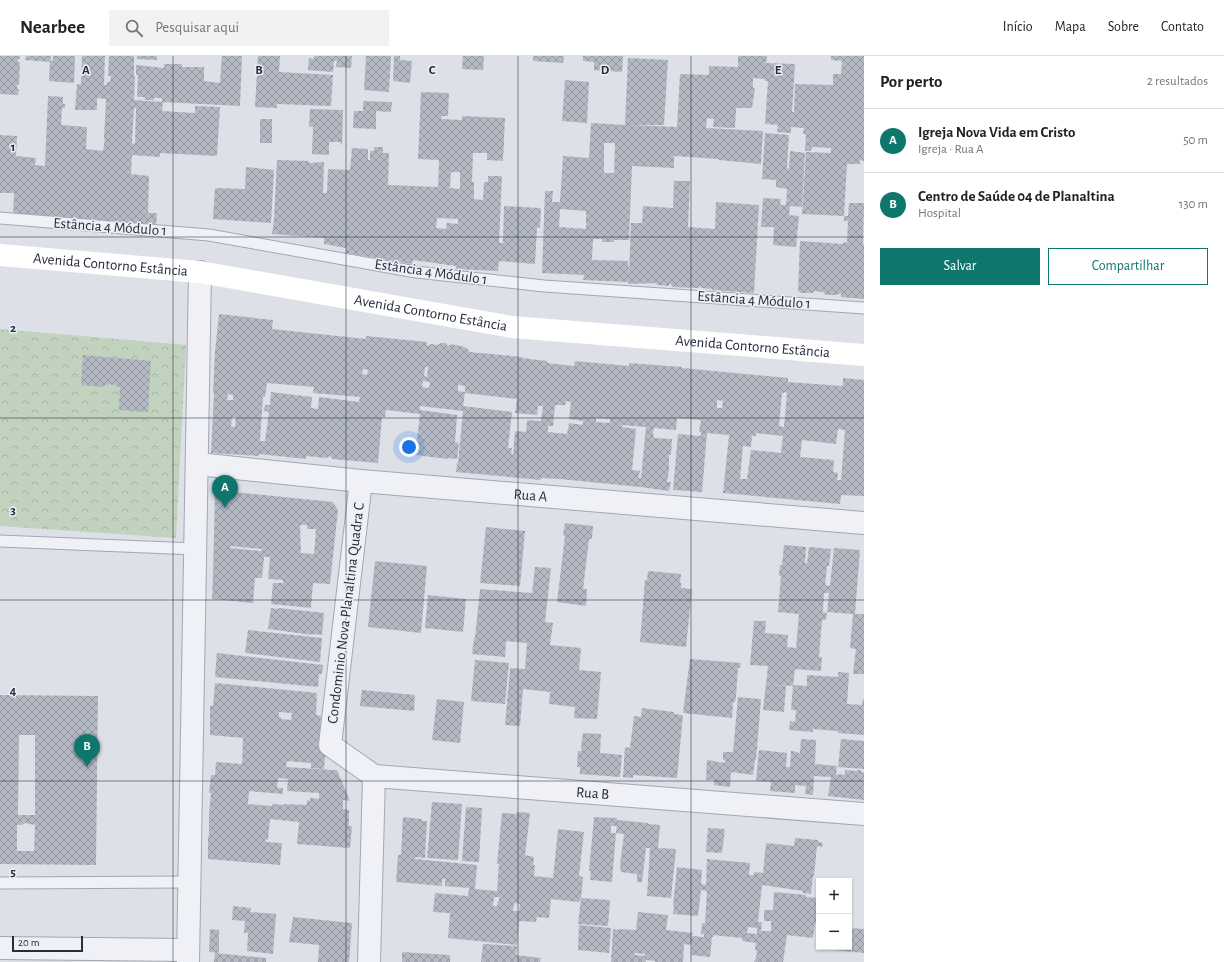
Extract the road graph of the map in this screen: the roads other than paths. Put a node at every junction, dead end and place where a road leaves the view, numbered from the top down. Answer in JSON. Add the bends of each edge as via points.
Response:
{"nodes":[{"id":1,"x":0,"y":218,"type":"edge"},
{"id":2,"x":0,"y":255,"type":"edge"},
{"id":3,"x":200,"y":272,"type":"junction"},
{"id":4,"x":864,"y":308,"type":"edge"},
{"id":5,"x":864,"y":355,"type":"edge"},
{"id":6,"x":197,"y":464,"type":"junction"},
{"id":7,"x":361,"y":481,"type":"junction"},
{"id":8,"x":864,"y":523,"type":"edge"},
{"id":9,"x":0,"y":541,"type":"edge"},
{"id":10,"x":195,"y":550,"type":"junction"},
{"id":11,"x":374,"y":776,"type":"junction"},
{"id":12,"x":864,"y":814,"type":"edge"},
{"id":13,"x":189,"y":882,"type":"junction"},
{"id":14,"x":1,"y":883,"type":"edge"},
{"id":15,"x":0,"y":948,"type":"edge"},
{"id":16,"x":188,"y":956,"type":"edge"},
{"id":17,"x":369,"y":962,"type":"edge"}],
"edges":[{"from":1,"to":4,"type":"lane","name":"Estância 4 Módulo 1","via":[[209,235],[416,272],[544,286]]},
{"from":2,"to":3,"type":"street","name":"Avenida Contorno Estância"},
{"from":3,"to":5,"type":"street","name":"Avenida Contorno Estância","via":[[512,327]]},
{"from":3,"to":6,"type":"street"},
{"from":6,"to":7,"type":"street","name":"Rua A"},
{"from":6,"to":10,"type":"street"},
{"from":7,"to":8,"type":"street","name":"Rua A"},
{"from":7,"to":11,"type":"street","name":"Condominio Nova Planaltina Quadra C","via":[[330,745]]},
{"from":9,"to":10,"type":"lane"},
{"from":10,"to":13,"type":"street"},
{"from":11,"to":12,"type":"street","name":"Rua B"},
{"from":11,"to":17,"type":"street"},
{"from":13,"to":14,"type":"lane"},
{"from":13,"to":16,"type":"street"},
{"from":15,"to":16,"type":"street"}]}
